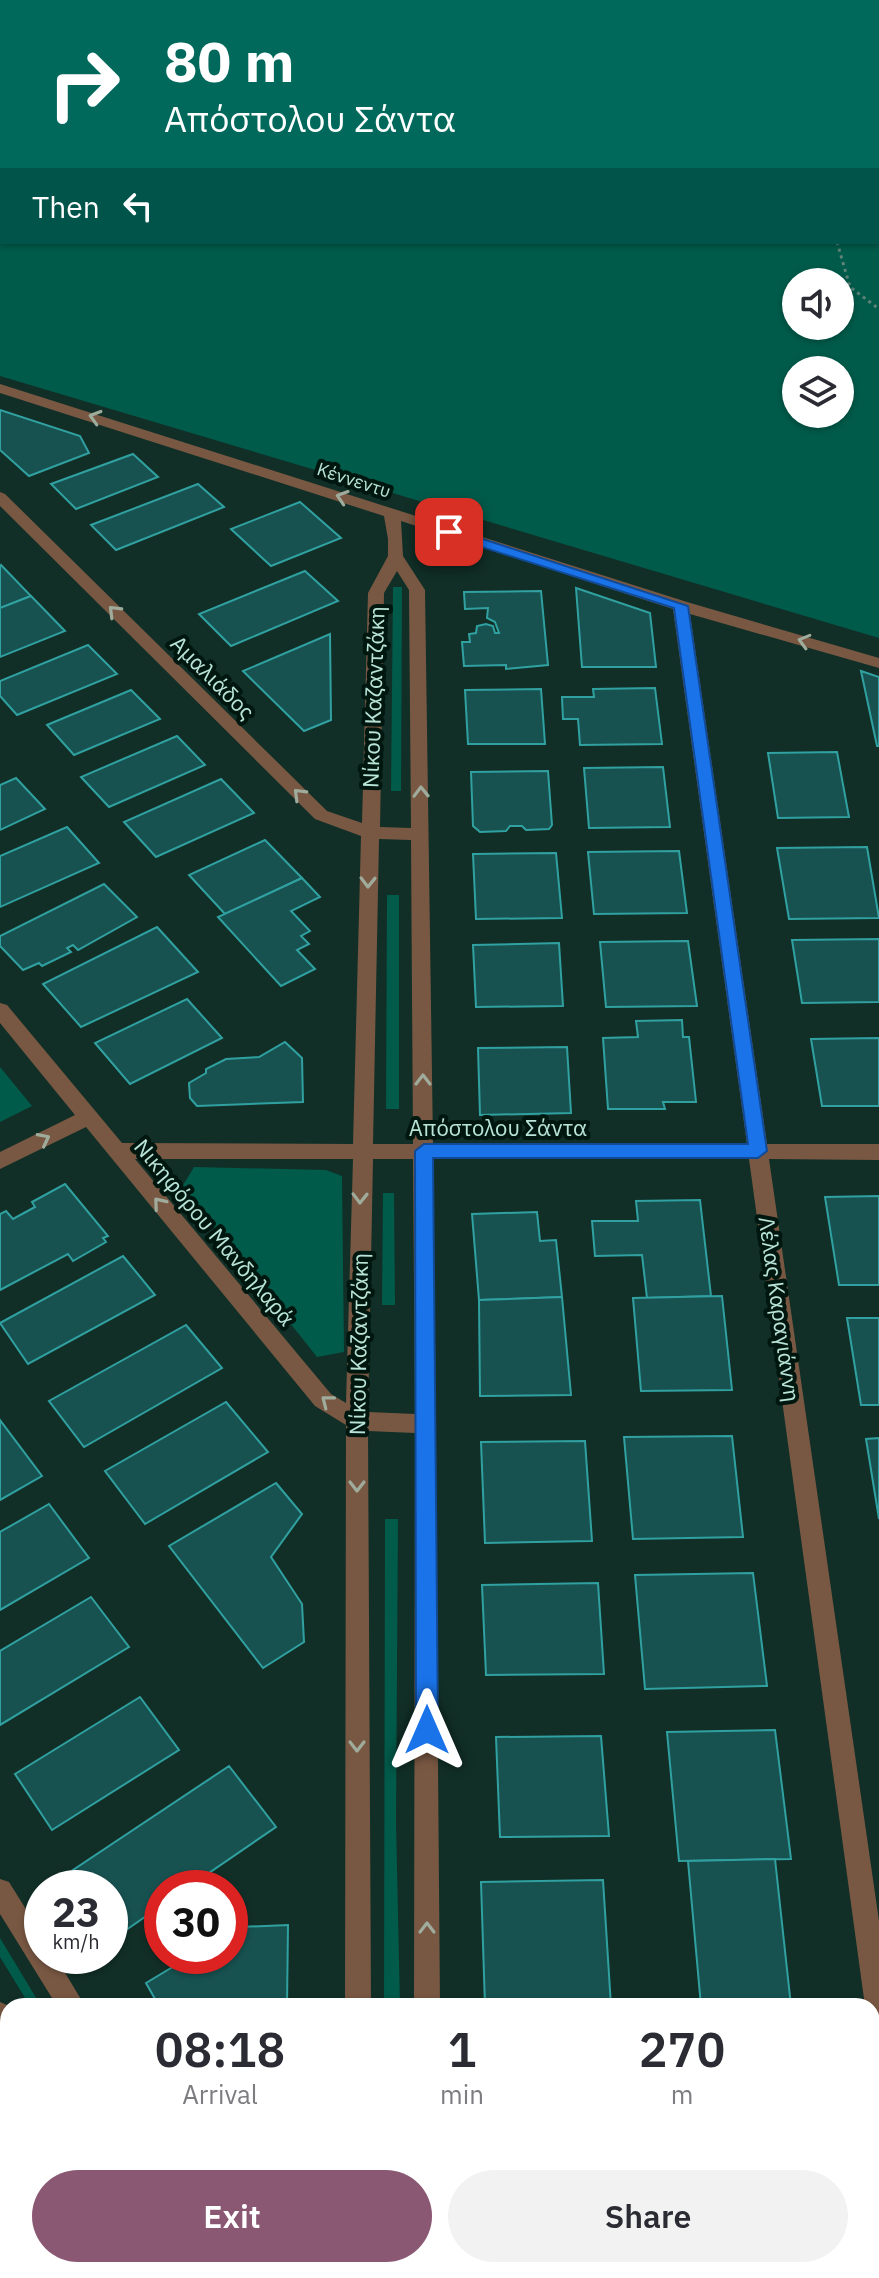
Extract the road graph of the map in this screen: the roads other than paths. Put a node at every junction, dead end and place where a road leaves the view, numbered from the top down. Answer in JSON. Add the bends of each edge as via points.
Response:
{"nodes":[{"id":1,"x":0,"y":388,"type":"edge"},
{"id":2,"x":0,"y":497,"type":"edge"},
{"id":3,"x":391,"y":514,"type":"junction"},
{"id":4,"x":397,"y":558,"type":"junction"},
{"id":5,"x":681,"y":606,"type":"junction"},
{"id":6,"x":879,"y":663,"type":"edge"},
{"id":7,"x":369,"y":832,"type":"junction"},
{"id":8,"x":421,"y":835,"type":"junction"},
{"id":9,"x":0,"y":1010,"type":"edge"},
{"id":10,"x":88,"y":1117,"type":"junction"},
{"id":11,"x":117,"y":1151,"type":"junction"},
{"id":12,"x":361,"y":1151,"type":"junction"},
{"id":13,"x":424,"y":1151,"type":"junction"},
{"id":14,"x":758,"y":1151,"type":"junction"},
{"id":15,"x":879,"y":1152,"type":"edge"},
{"id":16,"x":0,"y":1161,"type":"edge"},
{"id":17,"x":357,"y":1421,"type":"junction"},
{"id":18,"x":426,"y":1424,"type":"junction"},
{"id":19,"x":0,"y":1891,"type":"edge"},
{"id":20,"x":67,"y":1998,"type":"edge"},
{"id":21,"x":358,"y":1998,"type":"edge"},
{"id":22,"x":427,"y":1998,"type":"edge"},
{"id":23,"x":877,"y":1998,"type":"edge"}],
"edges":[{"from":3,"to":1,"type":"street","name":"Κέννεντυ","one_way":true},
{"from":7,"to":2,"type":"street","name":"Αμαλιάδος","one_way":true,"via":[[321,815]]},
{"from":3,"to":4,"type":"street","via":[[399,540]]},
{"from":3,"to":5,"type":"street","name":"Κέννεντυ"},
{"from":4,"to":7,"type":"street","name":"Νίκου Καζαντζάκη","via":[[376,593]]},
{"from":8,"to":4,"type":"street","name":"Νίκου Καζαντζάκη","one_way":true,"via":[[417,590]]},
{"from":6,"to":5,"type":"street","name":"Κέννεντυ","one_way":true},
{"from":5,"to":14,"type":"street","name":"Λέλας Καραγιάννη"},
{"from":7,"to":8,"type":"street","name":"Αμαλιάδος"},
{"from":7,"to":12,"type":"street","name":"Νίκου Καζαντζάκη","one_way":true},
{"from":13,"to":8,"type":"street","name":"Νίκου Καζαντζάκη","one_way":true},
{"from":9,"to":10,"type":"street","name":"Νικηφόρου Μανδηλαρά"},
{"from":10,"to":11,"type":"street","name":"Νικηφόρου Μανδηλαρά"},
{"from":16,"to":10,"type":"street","one_way":true},
{"from":11,"to":12,"type":"street","name":"Απόστολου Σάντα"},
{"from":17,"to":11,"type":"street","name":"Νικηφόρου Μανδηλαρά","one_way":true,"via":[[323,1400]]},
{"from":12,"to":13,"type":"street","name":"Απόστολου Σάντα"},
{"from":12,"to":17,"type":"street","name":"Νίκου Καζαντζάκη","one_way":true},
{"from":13,"to":14,"type":"street","name":"Απόστολου Σάντα"},
{"from":13,"to":18,"type":"street","name":"Νίκου Καζαντζάκη"},
{"from":14,"to":15,"type":"street","name":"Απόστολου Σάντα"},
{"from":14,"to":23,"type":"street","name":"Λέλας Καραγιάννη"},
{"from":17,"to":18,"type":"street","name":"Νικηφόρου Μανδηλαρά"},
{"from":17,"to":21,"type":"street","name":"Νίκου Καζαντζάκη","one_way":true},
{"from":22,"to":18,"type":"street","name":"Νίκου Καζαντζάκη","one_way":true},
{"from":19,"to":20,"type":"street"}]}
